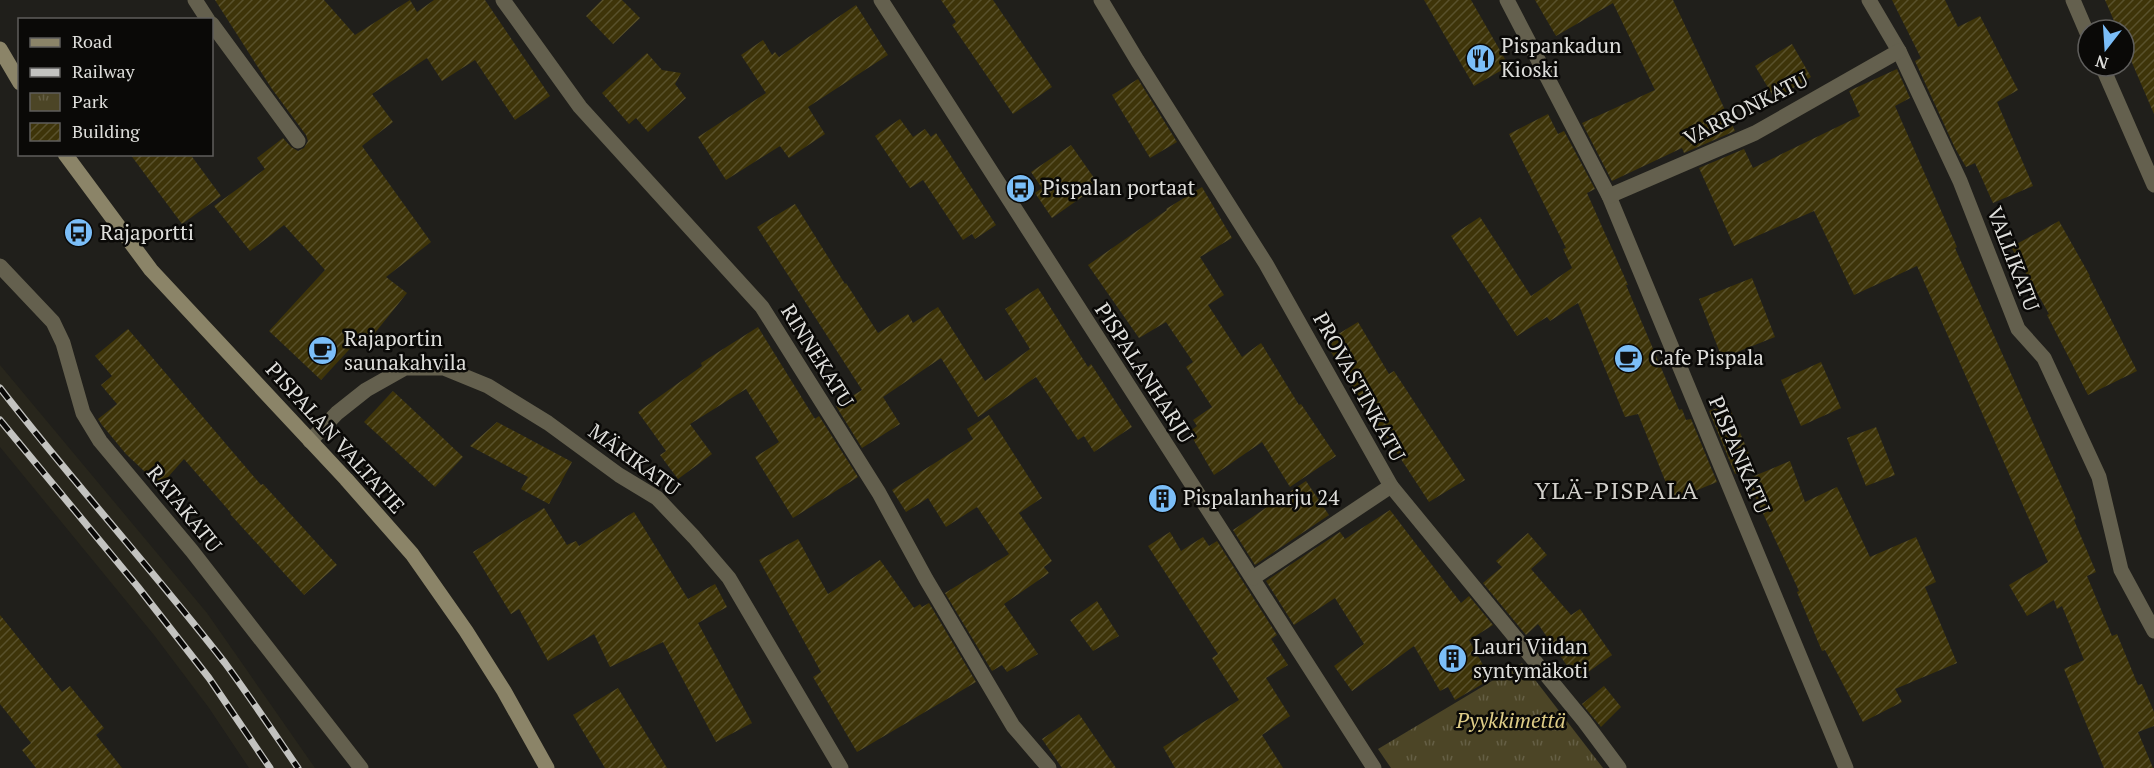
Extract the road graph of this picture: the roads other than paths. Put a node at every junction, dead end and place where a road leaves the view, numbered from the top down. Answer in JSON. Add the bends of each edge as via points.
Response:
{"nodes":[{"id":1,"x":195,"y":0,"type":"edge"},
{"id":2,"x":503,"y":0,"type":"edge"},
{"id":3,"x":880,"y":0,"type":"edge"},
{"id":4,"x":1101,"y":0,"type":"edge"},
{"id":5,"x":1507,"y":0,"type":"edge"},
{"id":6,"x":1869,"y":0,"type":"edge"},
{"id":7,"x":2073,"y":0,"type":"edge"},
{"id":8,"x":207,"y":18,"type":"edge"},
{"id":9,"x":2081,"y":18,"type":"edge"},
{"id":10,"x":213,"y":25,"type":"edge"},
{"id":11,"x":0,"y":49,"type":"edge"},
{"id":12,"x":1899,"y":51,"type":"junction"},
{"id":13,"x":2107,"y":78,"type":"edge"},
{"id":14,"x":18,"y":80,"type":"edge"},
{"id":15,"x":298,"y":141,"type":"dead end"},
{"id":16,"x":66,"y":156,"type":"edge"},
{"id":17,"x":2154,"y":185,"type":"edge"},
{"id":18,"x":1609,"y":196,"type":"junction"},
{"id":19,"x":0,"y":266,"type":"edge"},
{"id":20,"x":310,"y":441,"type":"junction"},
{"id":21,"x":1391,"y":486,"type":"junction"},
{"id":22,"x":1253,"y":578,"type":"junction"},
{"id":23,"x":2154,"y":631,"type":"edge"},
{"id":24,"x":361,"y":768,"type":"edge"},
{"id":25,"x":548,"y":768,"type":"edge"},
{"id":26,"x":840,"y":768,"type":"edge"},
{"id":27,"x":1049,"y":768,"type":"edge"},
{"id":28,"x":1374,"y":768,"type":"edge"},
{"id":29,"x":1619,"y":768,"type":"edge"},
{"id":30,"x":1846,"y":768,"type":"edge"}],
"edges":[{"from":1,"to":8,"type":"street"},
{"from":2,"to":27,"type":"street","name":"RINNEKATU","via":[[580,107],[762,307],[879,493],[1013,726]]},
{"from":3,"to":22,"type":"street","name":"PISPALANHARJU"},
{"from":4,"to":21,"type":"street","name":"PROVASTINKATU","via":[[1266,264]]},
{"from":5,"to":18,"type":"street","name":"PISPANKATU"},
{"from":6,"to":12,"type":"street","name":"VALLIKATU"},
{"from":7,"to":9,"type":"street"},
{"from":10,"to":15,"type":"street"},
{"from":11,"to":14,"type":"main road"},
{"from":12,"to":18,"type":"street","name":"VARRONKATU","via":[[1755,133]]},
{"from":12,"to":23,"type":"street","name":"VALLIKATU","via":[[1960,181],[2018,329],[2044,358],[2099,477],[2121,570]]},
{"from":13,"to":17,"type":"street"},
{"from":16,"to":20,"type":"main road","name":"PISPALAN VALTATIE","via":[[151,270]]},
{"from":18,"to":30,"type":"street","name":"PISPANKATU"},
{"from":19,"to":24,"type":"street","name":"RATAKATU","via":[[53,322],[83,413],[100,441],[192,551]]},
{"from":20,"to":25,"type":"main road","name":"PISPALAN VALTATIE","via":[[412,555],[466,631]]},
{"from":20,"to":26,"type":"street","name":"MÄKIKATU","via":[[366,390],[405,368],[444,368],[488,386],[548,423],[657,498],[729,578]]},
{"from":21,"to":22,"type":"street"},
{"from":21,"to":29,"type":"street","name":"PROVASTINKATU"},
{"from":22,"to":28,"type":"street","name":"PISPALANHARJU"}]}
